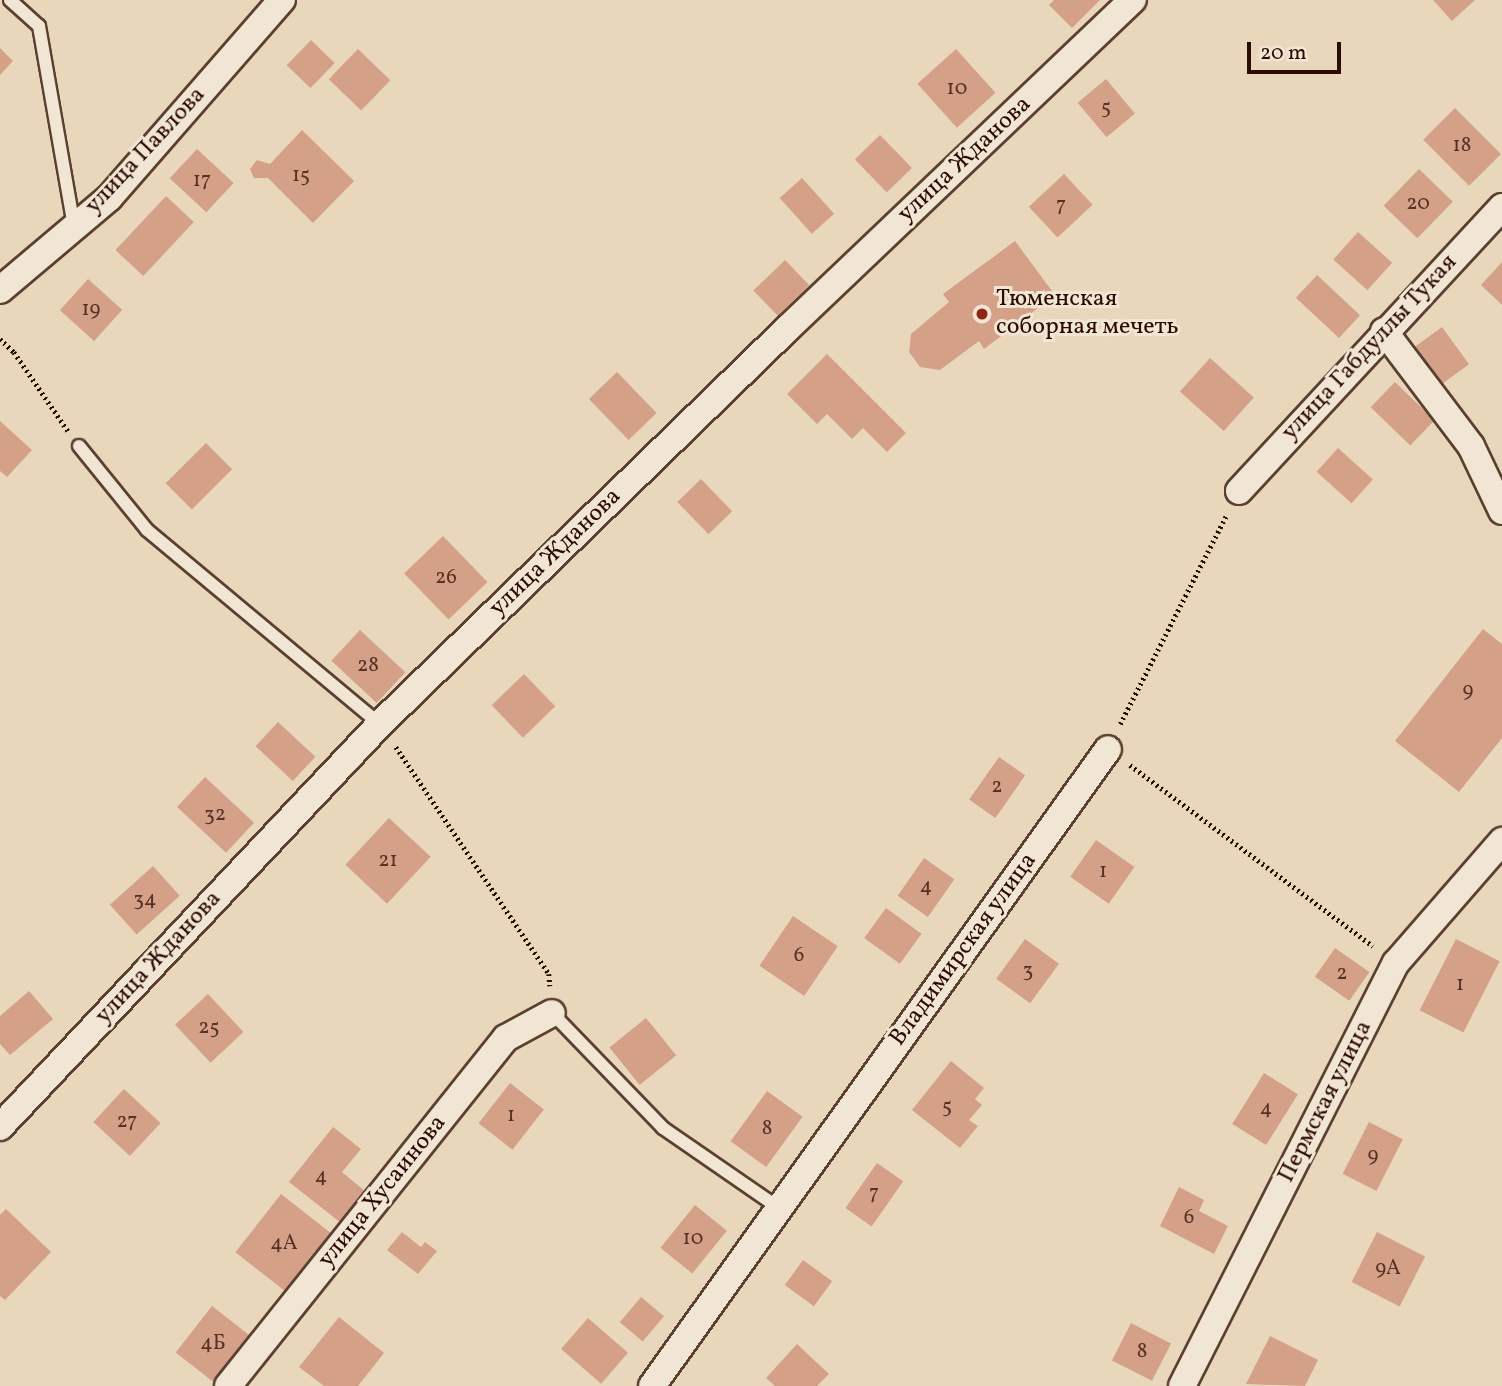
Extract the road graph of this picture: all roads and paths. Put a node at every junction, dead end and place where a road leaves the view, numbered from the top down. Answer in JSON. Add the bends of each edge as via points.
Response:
{"nodes":[{"id":1,"x":10,"y":0,"type":"edge"},
{"id":2,"x":282,"y":0,"type":"edge"},
{"id":3,"x":1133,"y":0,"type":"edge"},
{"id":4,"x":1502,"y":207,"type":"edge"},
{"id":5,"x":74,"y":228,"type":"junction"},
{"id":6,"x":0,"y":290,"type":"edge"},
{"id":7,"x":1384,"y":331,"type":"junction"},
{"id":8,"x":0,"y":339,"type":"edge"},
{"id":9,"x":79,"y":446,"type":"joint"},
{"id":10,"x":1238,"y":491,"type":"joint"},
{"id":11,"x":1502,"y":511,"type":"edge"},
{"id":12,"x":380,"y":723,"type":"junction"},
{"id":13,"x":1108,"y":749,"type":"junction"},
{"id":14,"x":1502,"y":841,"type":"edge"},
{"id":15,"x":1396,"y":963,"type":"junction"},
{"id":16,"x":552,"y":1013,"type":"junction"},
{"id":17,"x":0,"y":1128,"type":"edge"},
{"id":18,"x":779,"y":1208,"type":"junction"},
{"id":19,"x":228,"y":1386,"type":"edge"},
{"id":20,"x":652,"y":1386,"type":"edge"},
{"id":21,"x":1182,"y":1386,"type":"edge"}],
"edges":[{"from":1,"to":5,"type":"lane","via":[[39,26]]},
{"from":2,"to":5,"type":"street","name":"улица Павлова","via":[[109,198]]},
{"from":3,"to":12,"type":"street","name":"улица Жданова"},
{"from":4,"to":7,"type":"street","name":"улица Габдуллы Тукая"},
{"from":5,"to":6,"type":"street","name":"улица Павлова"},
{"from":7,"to":10,"type":"street","name":"улица Габдуллы Тукая"},
{"from":7,"to":11,"type":"street","via":[[1471,446]]},
{"from":8,"to":9,"type":"path","via":[[14,352]]},
{"from":9,"to":12,"type":"lane","via":[[147,530]]},
{"from":10,"to":13,"type":"path"},
{"from":12,"to":16,"type":"path","via":[[549,974]]},
{"from":12,"to":17,"type":"street","name":"улица Жданова"},
{"from":13,"to":15,"type":"path"},
{"from":13,"to":18,"type":"street","name":"Владимирская улица"},
{"from":14,"to":15,"type":"street","name":"Пермская улица"},
{"from":15,"to":21,"type":"street","name":"Пермская улица"},
{"from":16,"to":18,"type":"lane","via":[[663,1128]]},
{"from":16,"to":19,"type":"street","name":"улица Хусаинова","via":[[506,1038]]},
{"from":18,"to":20,"type":"street","name":"Владимирская улица"}]}
